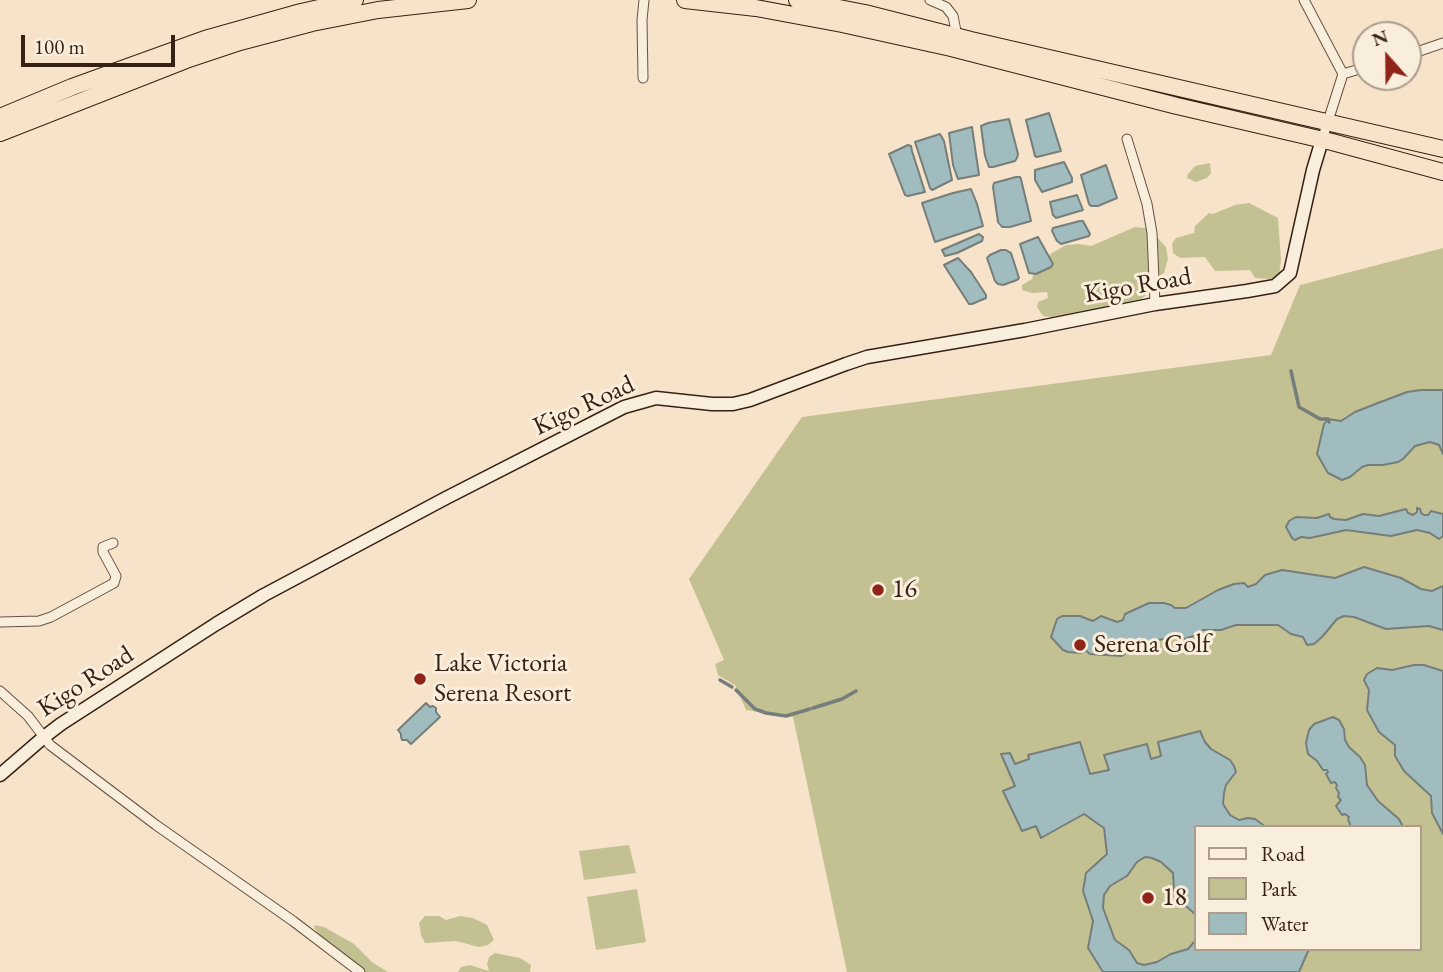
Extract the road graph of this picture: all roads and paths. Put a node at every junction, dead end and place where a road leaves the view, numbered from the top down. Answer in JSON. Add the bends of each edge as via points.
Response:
{"nodes":[{"id":1,"x":355,"y":0,"type":"edge"},
{"id":2,"x":467,"y":0,"type":"edge"},
{"id":3,"x":644,"y":0,"type":"edge"},
{"id":4,"x":685,"y":0,"type":"edge"},
{"id":5,"x":797,"y":0,"type":"edge"},
{"id":6,"x":930,"y":0,"type":"edge"},
{"id":7,"x":1304,"y":0,"type":"edge"},
{"id":8,"x":957,"y":36,"type":"junction"},
{"id":9,"x":1443,"y":43,"type":"edge"},
{"id":10,"x":1422,"y":50,"type":"edge"},
{"id":11,"x":1352,"y":71,"type":"edge"},
{"id":12,"x":1343,"y":74,"type":"junction"},
{"id":13,"x":643,"y":78,"type":"dead end"},
{"id":14,"x":0,"y":117,"type":"edge"},
{"id":15,"x":1329,"y":122,"type":"junction"},
{"id":16,"x":0,"y":133,"type":"edge"},
{"id":17,"x":1127,"y":139,"type":"dead end"},
{"id":18,"x":1322,"y":140,"type":"junction"},
{"id":19,"x":1443,"y":149,"type":"edge"},
{"id":20,"x":1443,"y":172,"type":"edge"},
{"id":21,"x":1155,"y":304,"type":"junction"},
{"id":22,"x":113,"y":543,"type":"dead end"},
{"id":23,"x":0,"y":622,"type":"edge"},
{"id":24,"x":0,"y":691,"type":"edge"},
{"id":25,"x":44,"y":737,"type":"junction"},
{"id":26,"x":0,"y":775,"type":"edge"},
{"id":27,"x":360,"y":972,"type":"edge"}],
"edges":[{"from":1,"to":14,"type":"highway","via":[[205,39]]},
{"from":2,"to":16,"type":"highway","via":[[378,10],[240,42]]},
{"from":3,"to":13,"type":"street"},
{"from":4,"to":18,"type":"highway","via":[[755,8],[951,48]]},
{"from":5,"to":8,"type":"highway"},
{"from":6,"to":8,"type":"street","via":[[953,16]]},
{"from":7,"to":12,"type":"street"},
{"from":8,"to":15,"type":"highway"},
{"from":9,"to":10,"type":"street"},
{"from":11,"to":12,"type":"street"},
{"from":12,"to":15,"type":"street"},
{"from":15,"to":18,"type":"street"},
{"from":15,"to":19,"type":"highway"},
{"from":17,"to":21,"type":"street","via":[[1152,233]]},
{"from":18,"to":20,"type":"highway"},
{"from":18,"to":21,"type":"street","name":"Kigo Road","via":[[1290,273],[1275,286]]},
{"from":21,"to":25,"type":"street","name":"Kigo Road","via":[[867,357],[742,402],[656,398],[624,407],[264,595]]},
{"from":22,"to":23,"type":"street","via":[[103,547],[103,552],[116,576],[114,583],[51,617]]},
{"from":24,"to":25,"type":"street"},
{"from":25,"to":26,"type":"street","name":"Kigo Road"},
{"from":25,"to":27,"type":"street","via":[[156,825]]}]}
